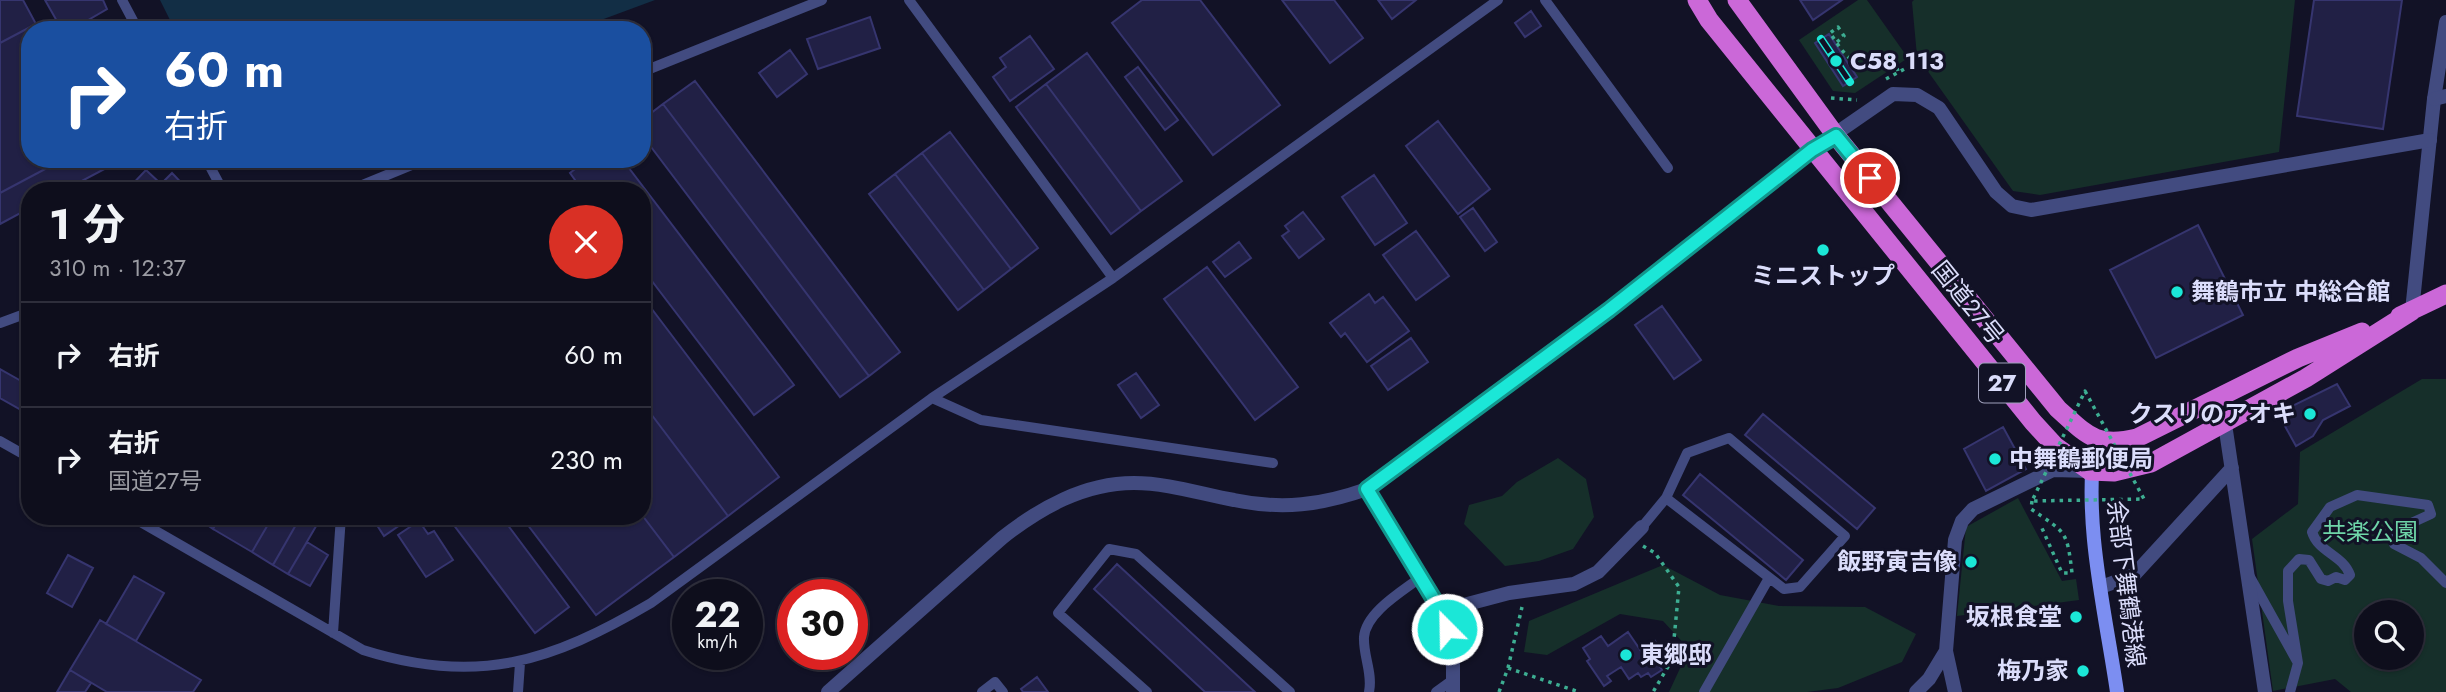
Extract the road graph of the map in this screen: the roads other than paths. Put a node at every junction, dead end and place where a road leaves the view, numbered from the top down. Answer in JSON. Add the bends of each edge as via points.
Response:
{"nodes":[{"id":1,"x":122,"y":0,"type":"edge"},
{"id":2,"x":822,"y":0,"type":"edge"},
{"id":3,"x":909,"y":0,"type":"edge"},
{"id":4,"x":1497,"y":0,"type":"edge"},
{"id":5,"x":1545,"y":0,"type":"edge"},
{"id":6,"x":1698,"y":0,"type":"edge"},
{"id":7,"x":1737,"y":0,"type":"edge"},
{"id":8,"x":133,"y":21,"type":"edge"},
{"id":9,"x":2446,"y":22,"type":"edge"},
{"id":10,"x":651,"y":68,"type":"edge"},
{"id":11,"x":2440,"y":98,"type":"edge"},
{"id":12,"x":1836,"y":136,"type":"junction"},
{"id":13,"x":2430,"y":140,"type":"junction"},
{"id":14,"x":1812,"y":150,"type":"junction"},
{"id":15,"x":1668,"y":167,"type":"dead end"},
{"id":16,"x":404,"y":168,"type":"edge"},
{"id":17,"x":370,"y":182,"type":"edge"},
{"id":18,"x":1113,"y":278,"type":"junction"},
{"id":19,"x":2446,"y":294,"type":"edge"},
{"id":20,"x":2412,"y":311,"type":"junction"},
{"id":21,"x":21,"y":315,"type":"edge"},
{"id":22,"x":0,"y":323,"type":"edge"},
{"id":23,"x":932,"y":398,"type":"junction"},
{"id":24,"x":2225,"y":424,"type":"junction"},
{"id":25,"x":0,"y":441,"type":"edge"},
{"id":26,"x":2095,"y":441,"type":"junction"},
{"id":27,"x":21,"y":453,"type":"edge"},
{"id":28,"x":1273,"y":463,"type":"dead end"},
{"id":29,"x":2232,"y":468,"type":"junction"},
{"id":30,"x":2090,"y":471,"type":"junction"},
{"id":31,"x":1367,"y":489,"type":"junction"},
{"id":32,"x":1666,"y":498,"type":"junction"},
{"id":33,"x":146,"y":525,"type":"edge"},
{"id":34,"x":340,"y":525,"type":"edge"},
{"id":35,"x":1642,"y":527,"type":"joint"},
{"id":36,"x":2246,"y":570,"type":"junction"},
{"id":37,"x":1421,"y":577,"type":"junction"},
{"id":38,"x":1769,"y":578,"type":"junction"},
{"id":39,"x":2446,"y":583,"type":"edge"},
{"id":40,"x":2101,"y":587,"type":"junction"},
{"id":41,"x":1441,"y":611,"type":"junction"},
{"id":42,"x":332,"y":633,"type":"junction"},
{"id":43,"x":1946,"y":651,"type":"junction"},
{"id":44,"x":520,"y":663,"type":"junction"},
{"id":45,"x":2298,"y":663,"type":"junction"},
{"id":46,"x":1454,"y":686,"type":"edge"},
{"id":47,"x":518,"y":692,"type":"edge"},
{"id":48,"x":828,"y":692,"type":"edge"},
{"id":49,"x":982,"y":692,"type":"edge"},
{"id":50,"x":1003,"y":692,"type":"edge"},
{"id":51,"x":1147,"y":692,"type":"edge"},
{"id":52,"x":1290,"y":692,"type":"edge"},
{"id":53,"x":1369,"y":692,"type":"edge"},
{"id":54,"x":1436,"y":692,"type":"edge"},
{"id":55,"x":1704,"y":692,"type":"edge"},
{"id":56,"x":1916,"y":692,"type":"edge"},
{"id":57,"x":1955,"y":692,"type":"edge"},
{"id":58,"x":2117,"y":692,"type":"edge"},
{"id":59,"x":2265,"y":692,"type":"edge"},
{"id":60,"x":2290,"y":692,"type":"edge"}],
"edges":[{"from":1,"to":8,"type":"lane"},
{"from":2,"to":10,"type":"lane"},
{"from":3,"to":18,"type":"lane"},
{"from":4,"to":18,"type":"lane"},
{"from":5,"to":15,"type":"lane"},
{"from":6,"to":14,"type":"highway","name":"国道27号","number":"27"},
{"from":7,"to":12,"type":"highway","name":"国道27号","number":"27"},
{"from":9,"to":11,"type":"street"},
{"from":11,"to":13,"type":"street"},
{"from":12,"to":13,"type":"street","via":[[1893,94],[1917,95],[1939,108],[1996,192],[2012,206],[2031,210]]},
{"from":12,"to":14,"type":"street"},
{"from":12,"to":26,"type":"highway","name":"国道27号","number":"27","via":[[2058,409]]},
{"from":13,"to":20,"type":"street"},
{"from":14,"to":30,"type":"highway","name":"国道27号","number":"27","via":[[2033,422],[2055,446]]},
{"from":14,"to":31,"type":"street","via":[[1609,310]]},
{"from":16,"to":17,"type":"lane"},
{"from":18,"to":23,"type":"lane"},
{"from":19,"to":20,"type":"highway"},
{"from":20,"to":24,"type":"highway"},
{"from":20,"to":26,"type":"highway","via":[[2298,358],[2137,438]]},
{"from":21,"to":22,"type":"lane"},
{"from":23,"to":28,"type":"lane","via":[[981,420]]},
{"from":23,"to":44,"type":"lane","via":[[651,603],[602,632]]},
{"from":24,"to":29,"type":"street"},
{"from":24,"to":30,"type":"highway","via":[[2151,463],[2114,472]]},
{"from":25,"to":27,"type":"lane"},
{"from":26,"to":30,"type":"main road","name":"余部下舞鶴港線"},
{"from":29,"to":36,"type":"street"},
{"from":29,"to":40,"type":"street","via":[[2134,575]]},
{"from":30,"to":40,"type":"main road","name":"余部下舞鶴港線"},
{"from":30,"to":43,"type":"street","via":[[2053,470],[1973,509],[1962,521],[1955,540]]},
{"from":31,"to":37,"type":"street"},
{"from":31,"to":48,"type":"street","via":[[1328,503],[1280,505],[1133,483],[1079,493],[1028,517]]},
{"from":32,"to":35,"type":"lane"},
{"from":32,"to":38,"type":"lane"},
{"from":32,"to":38,"type":"lane","via":[[1687,453],[1729,438],[1845,536],[1800,587],[1784,589]]},
{"from":33,"to":42,"type":"lane"},
{"from":34,"to":42,"type":"lane"},
{"from":35,"to":41,"type":"street","via":[[1598,572],[1574,584]]},
{"from":36,"to":45,"type":"lane"},
{"from":36,"to":59,"type":"street"},
{"from":37,"to":41,"type":"street"},
{"from":37,"to":53,"type":"lane","via":[[1376,613],[1364,635]]},
{"from":38,"to":55,"type":"lane"},
{"from":39,"to":45,"type":"lane","via":[[2391,537],[2431,513],[2428,505],[2357,495],[2330,507],[2312,532],[2350,575],[2345,580],[2321,579],[2309,560],[2299,559],[2288,570]]},
{"from":40,"to":58,"type":"main road","name":"余部下舞鶴港線"},
{"from":41,"to":46,"type":"street","via":[[1452,648]]},
{"from":42,"to":44,"type":"lane","via":[[363,650],[404,663],[439,668]]},
{"from":43,"to":56,"type":"street","via":[[1930,679]]},
{"from":43,"to":57,"type":"street"},
{"from":44,"to":47,"type":"lane"},
{"from":45,"to":60,"type":"lane"},
{"from":46,"to":54,"type":"lane"},
{"from":49,"to":50,"type":"lane","via":[[995,682]]},
{"from":51,"to":52,"type":"lane","via":[[1058,613],[1109,549],[1136,554]]}]}
